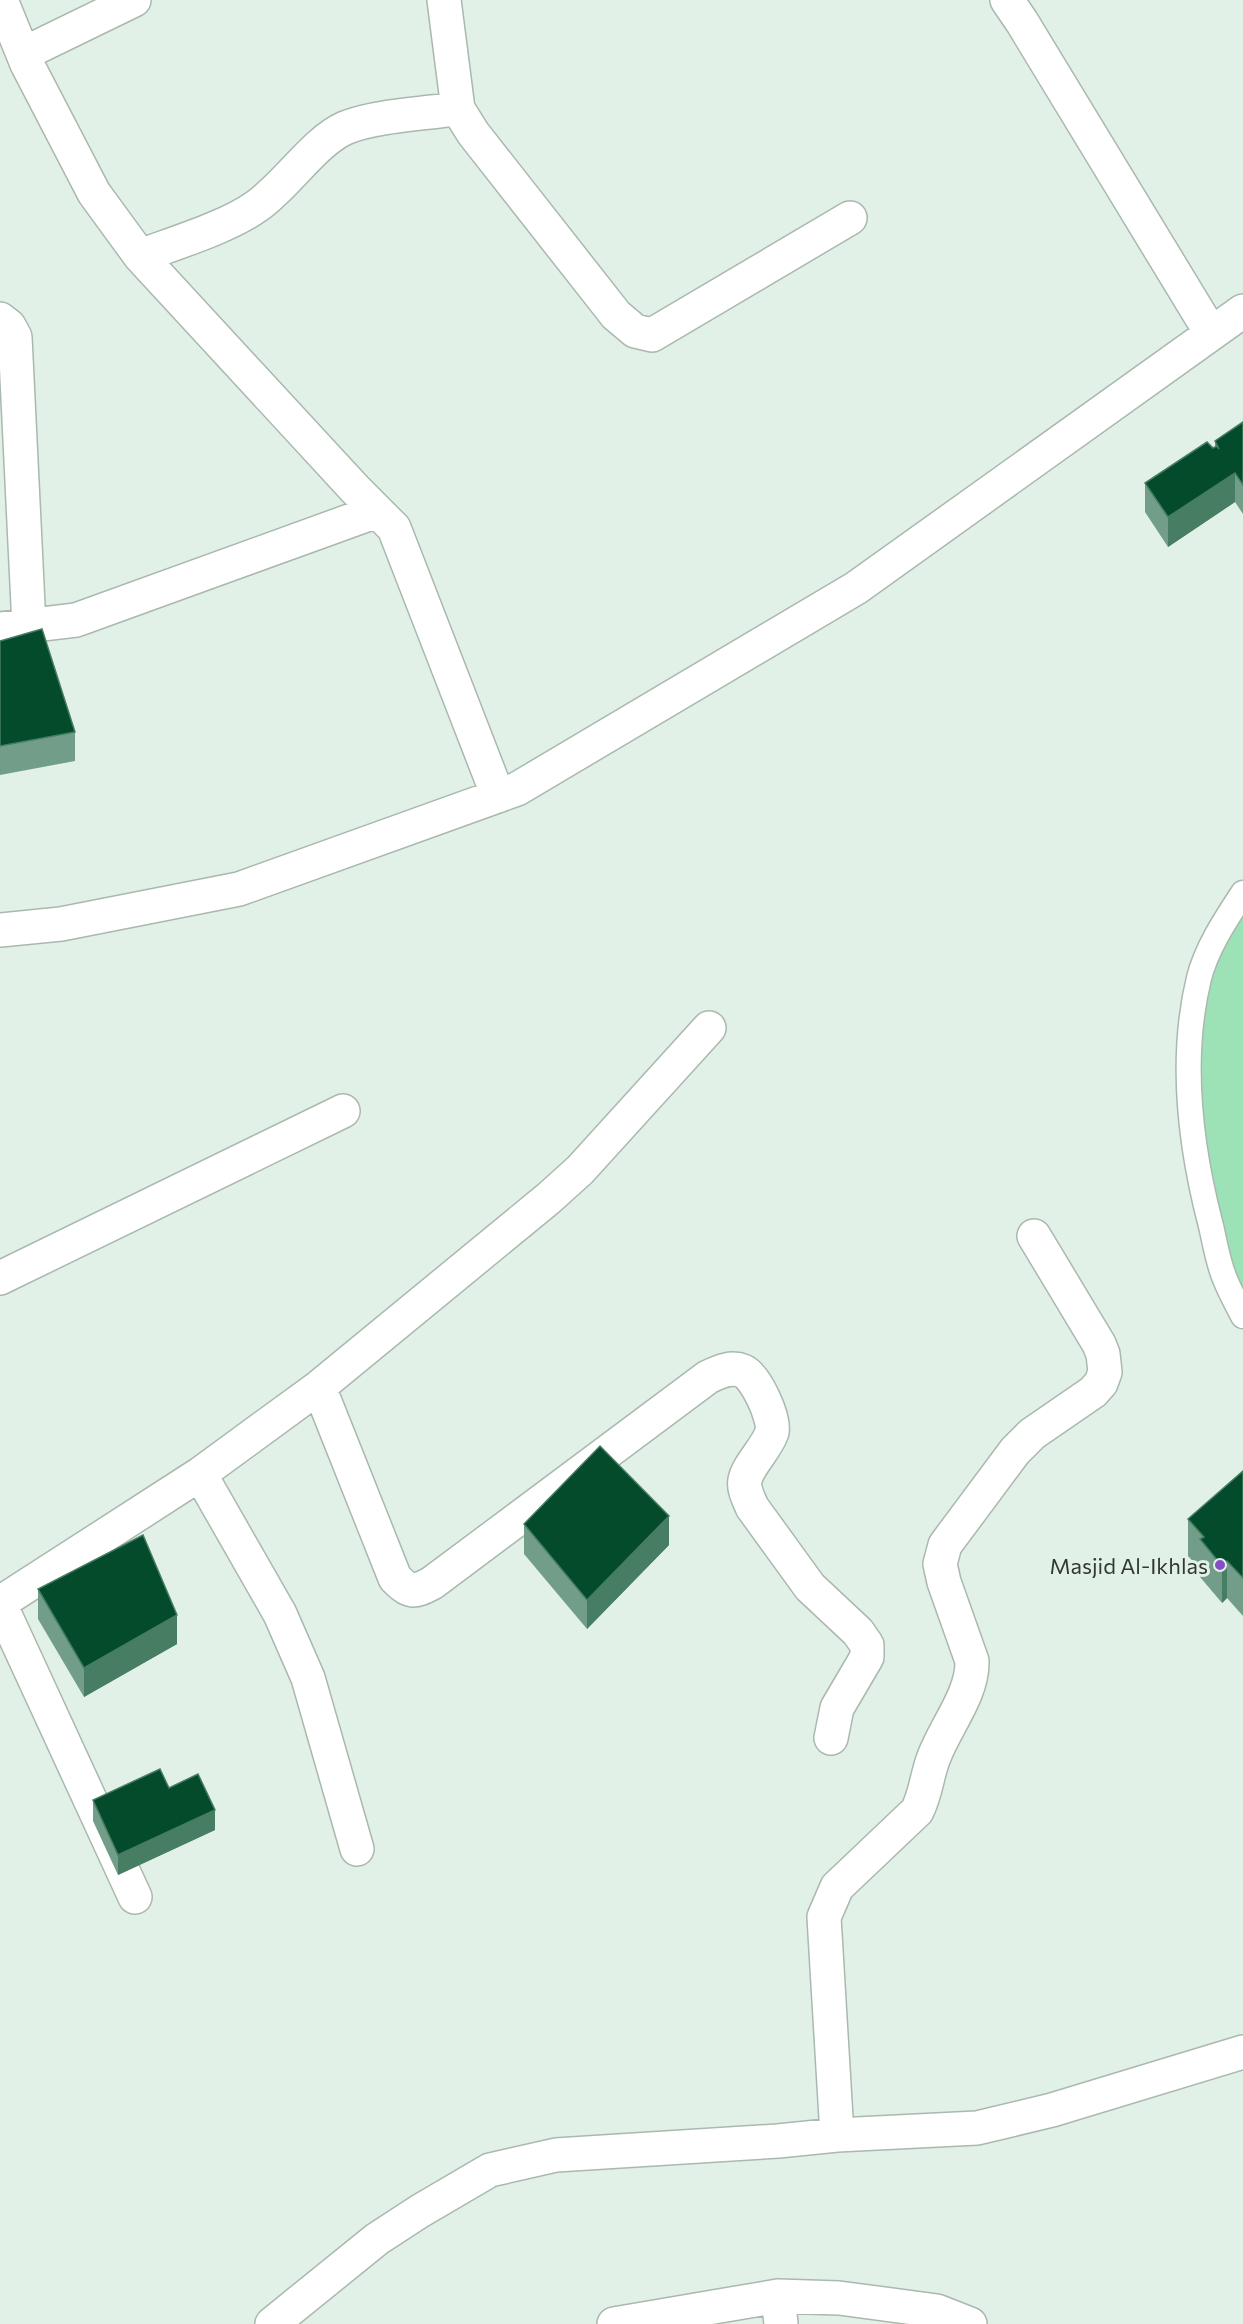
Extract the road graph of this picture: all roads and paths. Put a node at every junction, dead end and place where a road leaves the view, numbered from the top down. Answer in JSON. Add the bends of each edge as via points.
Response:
{"nodes":[{"id":1,"x":1,"y":0,"type":"edge"},
{"id":2,"x":134,"y":0,"type":"edge"},
{"id":3,"x":444,"y":0,"type":"edge"},
{"id":4,"x":1007,"y":0,"type":"edge"},
{"id":5,"x":23,"y":54,"type":"junction"},
{"id":6,"x":458,"y":108,"type":"junction"},
{"id":7,"x":850,"y":218,"type":"dead end"},
{"id":8,"x":140,"y":256,"type":"junction"},
{"id":9,"x":1243,"y":311,"type":"edge"},
{"id":10,"x":0,"y":319,"type":"edge"},
{"id":11,"x":1211,"y":333,"type":"junction"},
{"id":12,"x":377,"y":511,"type":"junction"},
{"id":13,"x":14,"y":628,"type":"edge"},
{"id":14,"x":498,"y":796,"type":"junction"},
{"id":15,"x":1243,"y":893,"type":"edge"},
{"id":16,"x":0,"y":930,"type":"edge"},
{"id":17,"x":710,"y":1028,"type":"dead end"},
{"id":18,"x":343,"y":1111,"type":"dead end"},
{"id":19,"x":1034,"y":1236,"type":"dead end"},
{"id":20,"x":0,"y":1278,"type":"edge"},
{"id":21,"x":1243,"y":1316,"type":"edge"},
{"id":22,"x":319,"y":1387,"type":"junction"},
{"id":23,"x":200,"y":1474,"type":"junction"},
{"id":24,"x":0,"y":1604,"type":"edge"},
{"id":25,"x":831,"y":1738,"type":"dead end"},
{"id":26,"x":357,"y":1849,"type":"dead end"},
{"id":27,"x":135,"y":1897,"type":"dead end"},
{"id":28,"x":1243,"y":2052,"type":"edge"},
{"id":29,"x":837,"y":2135,"type":"junction"},
{"id":30,"x":780,"y":2310,"type":"edge"},
{"id":31,"x":272,"y":2324,"type":"edge"},
{"id":32,"x":614,"y":2324,"type":"edge"},
{"id":33,"x":970,"y":2324,"type":"edge"}],
"edges":[{"from":1,"to":5,"type":"street"},
{"from":2,"to":5,"type":"street"},
{"from":3,"to":6,"type":"street"},
{"from":4,"to":11,"type":"street"},
{"from":5,"to":8,"type":"street","via":[[94,193]]},
{"from":6,"to":7,"type":"street","via":[[473,133],[616,315],[635,331],[652,335]]},
{"from":6,"to":8,"type":"street","via":[[344,128],[326,140],[275,193],[255,208]]},
{"from":8,"to":12,"type":"street"},
{"from":9,"to":11,"type":"street"},
{"from":10,"to":13,"type":"street","via":[[15,337]]},
{"from":11,"to":14,"type":"street","via":[[856,588],[517,789]]},
{"from":12,"to":13,"type":"street","via":[[76,620]]},
{"from":12,"to":14,"type":"street","via":[[394,528]]},
{"from":14,"to":16,"type":"street","via":[[239,889],[61,924]]},
{"from":15,"to":21,"type":"lane","via":[[1216,936],[1200,976],[1192,1018],[1189,1082],[1192,1141],[1199,1180],[1224,1278]]},
{"from":17,"to":22,"type":"street","via":[[580,1170]]},
{"from":18,"to":20,"type":"street"},
{"from":19,"to":29,"type":"street","via":[[1099,1344],[1105,1372],[1093,1392],[1032,1434],[1015,1451],[945,1545],[940,1564],[972,1671],[934,1757],[921,1803],[837,1887],[824,1917]]},
{"from":22,"to":23,"type":"street"},
{"from":22,"to":25,"type":"street","via":[[395,1578],[406,1588],[417,1591],[708,1377],[726,1370],[742,1371],[751,1377],[773,1423],[745,1480],[752,1507],[810,1587],[867,1645],[867,1657],[837,1708]]},
{"from":23,"to":24,"type":"street"},
{"from":23,"to":26,"type":"street","via":[[280,1614],[308,1677]]},
{"from":24,"to":27,"type":"street"},
{"from":28,"to":29,"type":"street","via":[[1052,2110],[977,2128]]},
{"from":29,"to":31,"type":"street","via":[[556,2155],[490,2170],[377,2239]]},
{"from":30,"to":32,"type":"street"},
{"from":30,"to":33,"type":"street","via":[[839,2298],[937,2311]]}]}
